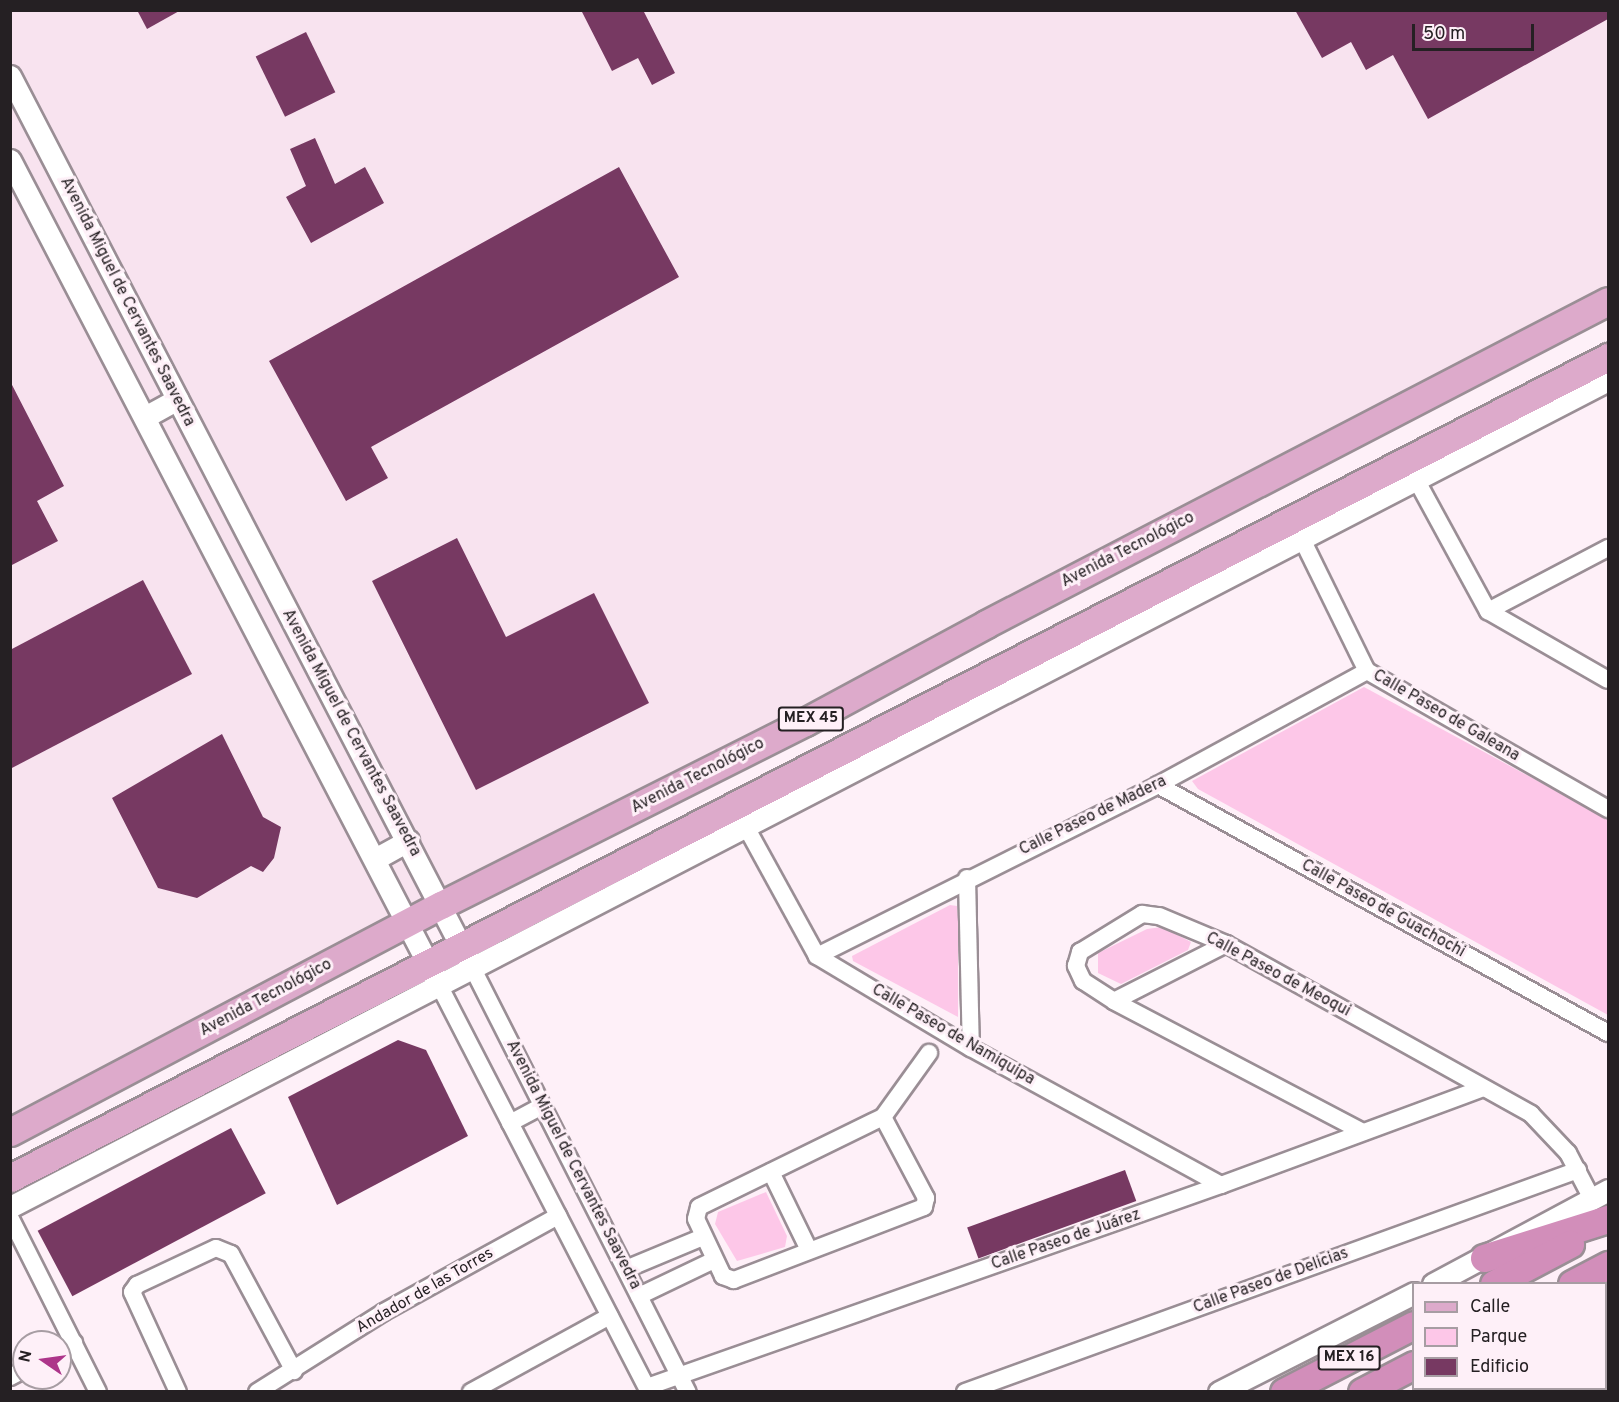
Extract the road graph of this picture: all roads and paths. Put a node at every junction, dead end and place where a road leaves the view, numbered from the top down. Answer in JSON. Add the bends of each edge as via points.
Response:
{"nodes":[{"id":1,"x":10,"y":76,"type":"edge"},
{"id":2,"x":10,"y":160,"type":"edge"},
{"id":3,"x":1608,"y":301,"type":"edge"},
{"id":4,"x":1608,"y":357,"type":"edge"},
{"id":5,"x":1608,"y":380,"type":"edge"},
{"id":6,"x":177,"y":399,"type":"junction"},
{"id":7,"x":145,"y":417,"type":"junction"},
{"id":8,"x":1411,"y":470,"type":"junction"},
{"id":9,"x":1297,"y":529,"type":"junction"},
{"id":10,"x":1605,"y":555,"type":"edge"},
{"id":11,"x":1488,"y":612,"type":"junction"},
{"id":12,"x":1367,"y":671,"type":"junction"},
{"id":13,"x":1608,"y":680,"type":"edge"},
{"id":14,"x":1158,"y":784,"type":"junction"},
{"id":15,"x":1608,"y":809,"type":"edge"},
{"id":16,"x":745,"y":825,"type":"junction"},
{"id":17,"x":408,"y":841,"type":"junction"},
{"id":18,"x":375,"y":859,"type":"junction"},
{"id":19,"x":967,"y":878,"type":"junction"},
{"id":20,"x":441,"y":905,"type":"junction"},
{"id":21,"x":406,"y":924,"type":"junction"},
{"id":22,"x":1226,"y":944,"type":"junction"},
{"id":23,"x":817,"y":956,"type":"junction"},
{"id":24,"x":467,"y":958,"type":"junction"},
{"id":25,"x":434,"y":976,"type":"junction"},
{"id":26,"x":1114,"y":1001,"type":"junction"},
{"id":27,"x":1608,"y":1033,"type":"edge"},
{"id":28,"x":971,"y":1048,"type":"junction"},
{"id":29,"x":929,"y":1053,"type":"dead end"},
{"id":30,"x":1483,"y":1088,"type":"junction"},
{"id":31,"x":543,"y":1106,"type":"junction"},
{"id":32,"x":883,"y":1117,"type":"junction"},
{"id":33,"x":510,"y":1123,"type":"junction"},
{"id":34,"x":10,"y":1132,"type":"edge"},
{"id":35,"x":1363,"y":1132,"type":"junction"},
{"id":36,"x":1578,"y":1170,"type":"junction"},
{"id":37,"x":771,"y":1172,"type":"junction"},
{"id":38,"x":10,"y":1178,"type":"edge"},
{"id":39,"x":1221,"y":1185,"type":"junction"},
{"id":40,"x":1603,"y":1203,"type":"edge"},
{"id":41,"x":10,"y":1208,"type":"edge"},
{"id":42,"x":558,"y":1216,"type":"junction"},
{"id":43,"x":10,"y":1217,"type":"edge"},
{"id":44,"x":1608,"y":1224,"type":"edge"},
{"id":45,"x":703,"y":1237,"type":"junction"},
{"id":46,"x":809,"y":1250,"type":"junction"},
{"id":47,"x":1484,"y":1258,"type":"joint"},
{"id":48,"x":714,"y":1260,"type":"junction"},
{"id":49,"x":1608,"y":1265,"type":"edge"},
{"id":50,"x":626,"y":1269,"type":"junction"},
{"id":51,"x":1437,"y":1282,"type":"edge"},
{"id":52,"x":1498,"y":1282,"type":"edge"},
{"id":53,"x":1576,"y":1282,"type":"edge"},
{"id":54,"x":1412,"y":1294,"type":"edge"},
{"id":55,"x":639,"y":1296,"type":"junction"},
{"id":56,"x":610,"y":1316,"type":"junction"},
{"id":57,"x":1412,"y":1326,"type":"edge"},
{"id":58,"x":60,"y":1330,"type":"edge"},
{"id":59,"x":72,"y":1353,"type":"edge"},
{"id":60,"x":1412,"y":1366,"type":"edge"},
{"id":61,"x":294,"y":1371,"type":"junction"},
{"id":62,"x":680,"y":1376,"type":"junction"},
{"id":63,"x":648,"y":1389,"type":"edge"},
{"id":64,"x":98,"y":1392,"type":"edge"},
{"id":65,"x":178,"y":1392,"type":"edge"},
{"id":66,"x":257,"y":1392,"type":"edge"},
{"id":67,"x":471,"y":1392,"type":"edge"},
{"id":68,"x":688,"y":1392,"type":"edge"},
{"id":69,"x":965,"y":1392,"type":"edge"},
{"id":70,"x":1218,"y":1392,"type":"edge"},
{"id":71,"x":1284,"y":1392,"type":"edge"},
{"id":72,"x":1362,"y":1392,"type":"edge"}],
"edges":[{"from":1,"to":6,"type":"street","name":"Avenida Miguel de Cervantes Saavedra"},
{"from":2,"to":7,"type":"street"},
{"from":3,"to":20,"type":"main road","name":"Avenida Tecnológico","number":"MEX 45","via":[[805,722]]},
{"from":4,"to":8,"type":"main road","number":"MEX 45"},
{"from":5,"to":8,"type":"street"},
{"from":6,"to":7,"type":"street"},
{"from":6,"to":17,"type":"street","name":"Avenida Miguel de Cervantes Saavedra"},
{"from":7,"to":18,"type":"street"},
{"from":8,"to":9,"type":"main road","number":"MEX 45"},
{"from":8,"to":11,"type":"street"},
{"from":9,"to":12,"type":"street","name":"Calle Paseo de Galeana"},
{"from":9,"to":16,"type":"street"},
{"from":9,"to":24,"type":"main road","number":"MEX 45"},
{"from":10,"to":11,"type":"street"},
{"from":11,"to":13,"type":"street"},
{"from":12,"to":14,"type":"street","name":"Calle Paseo de Madera"},
{"from":12,"to":15,"type":"street","name":"Calle Paseo de Galeana"},
{"from":14,"to":19,"type":"street","name":"Calle Paseo de Madera"},
{"from":14,"to":27,"type":"street","name":"Calle Paseo de Guachochi"},
{"from":16,"to":23,"type":"street"},
{"from":16,"to":24,"type":"street"},
{"from":17,"to":18,"type":"street"},
{"from":17,"to":20,"type":"street","name":"Avenida Miguel de Cervantes Saavedra"},
{"from":18,"to":21,"type":"street"},
{"from":19,"to":23,"type":"street","name":"Calle Paseo de Madera"},
{"from":19,"to":28,"type":"street"},
{"from":20,"to":21,"type":"main road","name":"Avenida Tecnológico","number":"MEX 45"},
{"from":20,"to":24,"type":"street","name":"Avenida Miguel de Cervantes Saavedra"},
{"from":21,"to":25,"type":"street"},
{"from":21,"to":34,"type":"main road","name":"Avenida Tecnológico","number":"MEX 45"},
{"from":22,"to":26,"type":"street"},
{"from":22,"to":26,"type":"street","name":"Calle Paseo de Meoqui","via":[[1159,916],[1134,916],[1084,946],[1077,959],[1083,981]]},
{"from":22,"to":30,"type":"street","name":"Calle Paseo de Meoqui"},
{"from":23,"to":28,"type":"street","name":"Calle Paseo de Namiquipa"},
{"from":24,"to":25,"type":"main road","number":"MEX 45"},
{"from":24,"to":31,"type":"street","name":"Avenida Miguel de Cervantes Saavedra"},
{"from":25,"to":33,"type":"street"},
{"from":25,"to":38,"type":"main road","number":"MEX 45"},
{"from":25,"to":41,"type":"street"},
{"from":26,"to":35,"type":"street","name":"Calle Paseo de Meoqui"},
{"from":28,"to":39,"type":"street","name":"Calle Paseo de Namiquipa"},
{"from":29,"to":32,"type":"street"},
{"from":30,"to":35,"type":"street","name":"Calle Paseo de Juárez"},
{"from":30,"to":36,"type":"street","name":"Calle Paseo de Meoqui","via":[[1546,1126]]},
{"from":31,"to":33,"type":"street"},
{"from":31,"to":50,"type":"street","name":"Avenida Miguel de Cervantes Saavedra"},
{"from":32,"to":37,"type":"street"},
{"from":32,"to":46,"type":"street","via":[[926,1198],[924,1207]]},
{"from":33,"to":42,"type":"street"},
{"from":35,"to":39,"type":"street","name":"Calle Paseo de Juárez"},
{"from":36,"to":40,"type":"street","name":"Calle Paseo de Meoqui"},
{"from":36,"to":69,"type":"street","name":"Calle Paseo de Delicias"},
{"from":37,"to":45,"type":"street","via":[[699,1208],[695,1215]]},
{"from":37,"to":46,"type":"street"},
{"from":39,"to":62,"type":"street","name":"Calle Paseo de Juárez"},
{"from":40,"to":47,"type":"highway"},
{"from":42,"to":56,"type":"street"},
{"from":42,"to":61,"type":"street","name":"Andador de las Torres","via":[[384,1312]]},
{"from":43,"to":58,"type":"street"},
{"from":44,"to":52,"type":"highway"},
{"from":45,"to":48,"type":"street"},
{"from":45,"to":50,"type":"street"},
{"from":46,"to":48,"type":"street","via":[[734,1280],[723,1276]]},
{"from":47,"to":51,"type":"street"},
{"from":48,"to":55,"type":"street"},
{"from":49,"to":53,"type":"highway"},
{"from":50,"to":55,"type":"street","name":"Avenida Miguel de Cervantes Saavedra"},
{"from":54,"to":70,"type":"street"},
{"from":55,"to":62,"type":"street","name":"Avenida Miguel de Cervantes Saavedra"},
{"from":56,"to":63,"type":"street"},
{"from":56,"to":67,"type":"street"},
{"from":57,"to":71,"type":"highway","number":"MEX 16"},
{"from":59,"to":64,"type":"street"},
{"from":60,"to":72,"type":"highway","number":"MEX 16"},
{"from":61,"to":65,"type":"street","via":[[231,1254],[216,1248],[137,1285],[132,1292]]},
{"from":61,"to":66,"type":"street","name":"Andador de las Torres"},
{"from":62,"to":63,"type":"street","name":"Calle Paseo de Juárez"},
{"from":62,"to":68,"type":"street","name":"Avenida Miguel de Cervantes Saavedra"}]}
